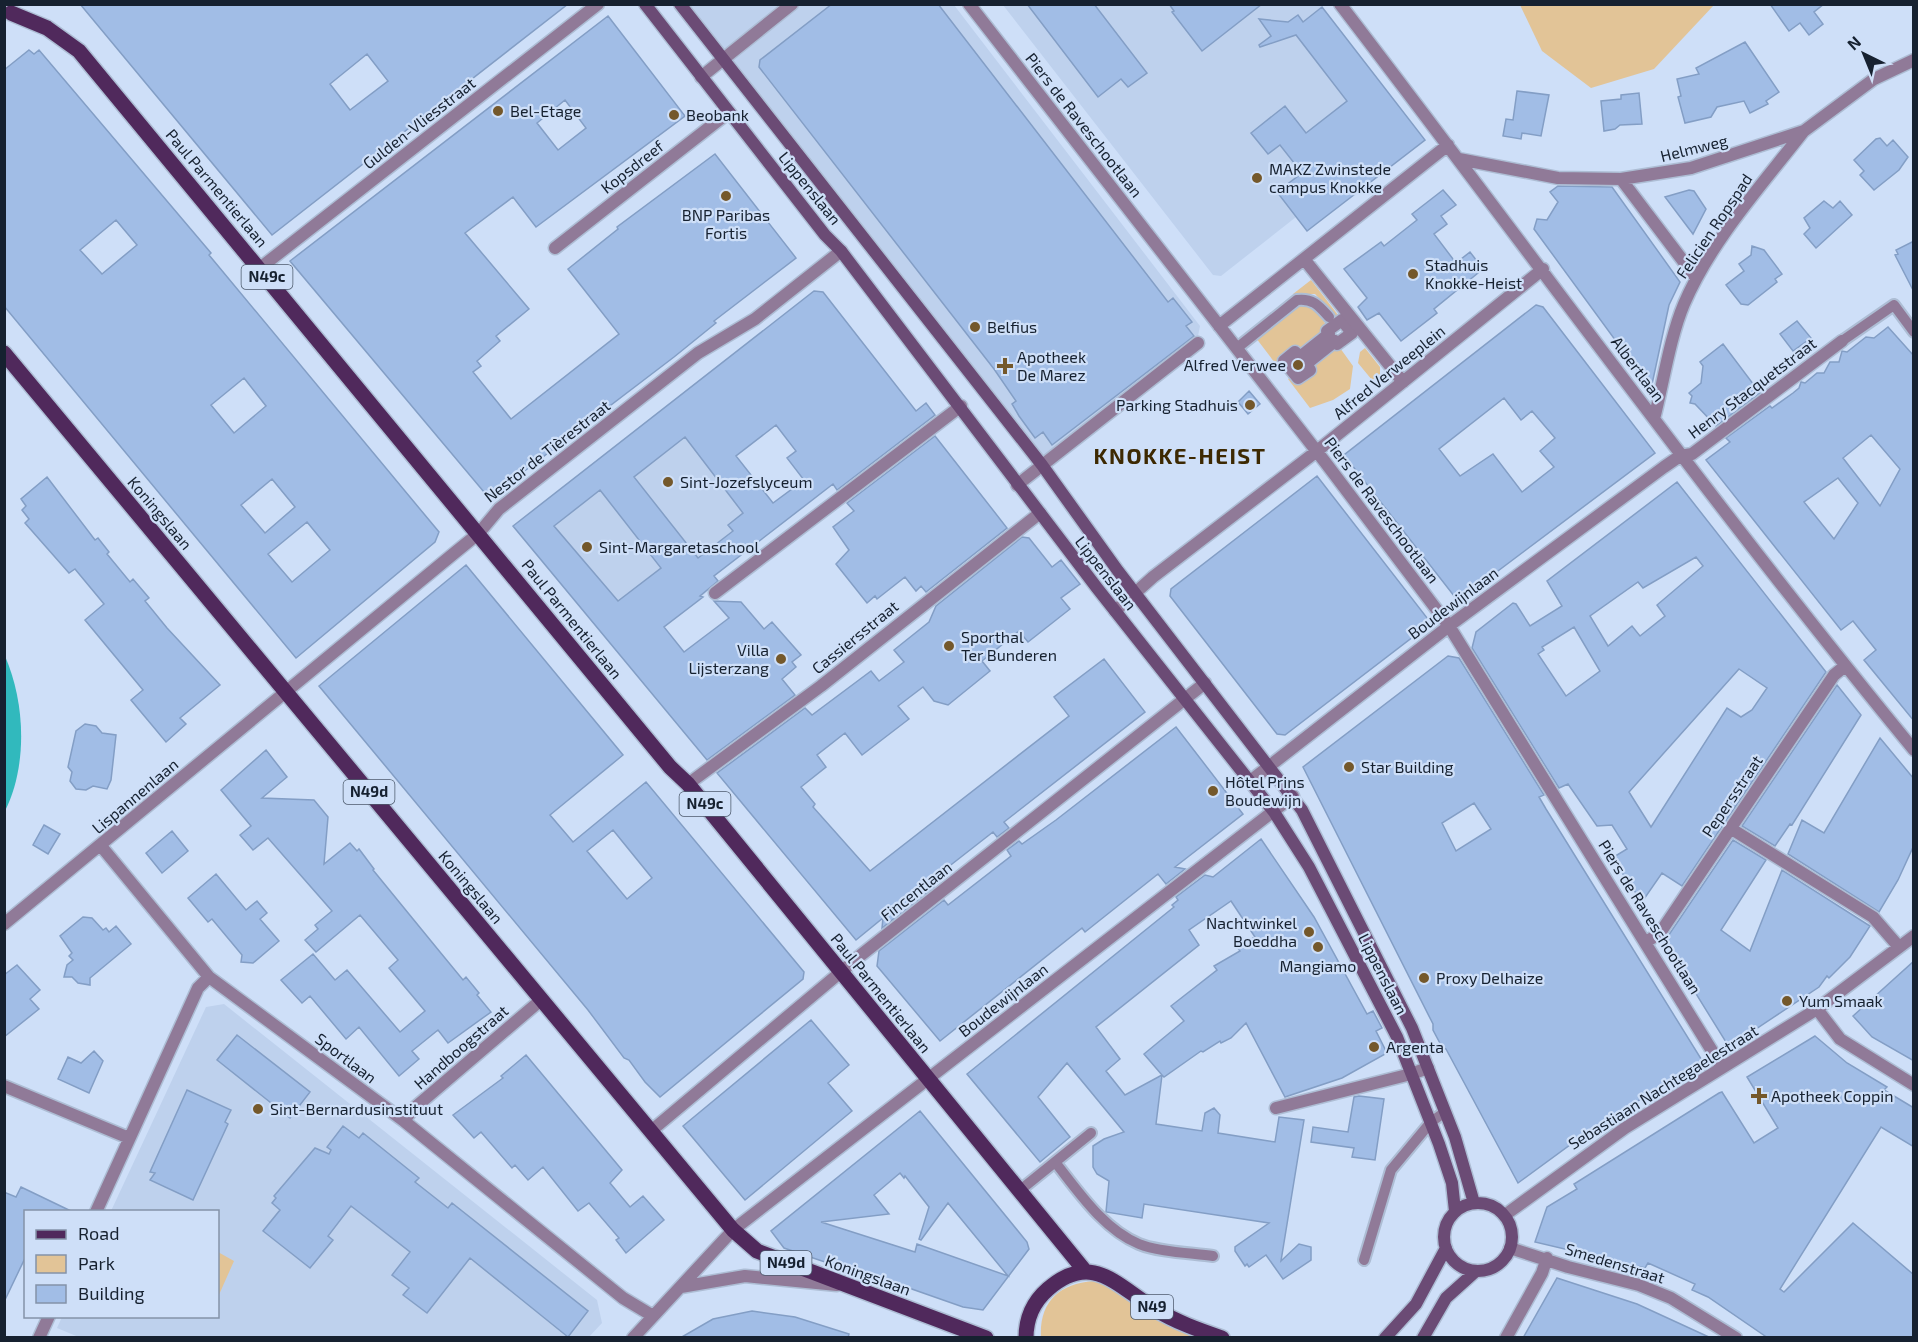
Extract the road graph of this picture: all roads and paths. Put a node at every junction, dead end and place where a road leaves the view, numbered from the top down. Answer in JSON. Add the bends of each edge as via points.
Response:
{"nodes":[{"id":1,"x":598,"y":4,"type":"edge"},
{"id":2,"x":645,"y":4,"type":"edge"},
{"id":3,"x":680,"y":4,"type":"edge"},
{"id":4,"x":792,"y":4,"type":"edge"},
{"id":5,"x":969,"y":4,"type":"edge"},
{"id":6,"x":1340,"y":4,"type":"edge"},
{"id":7,"x":9,"y":14,"type":"edge"},
{"id":8,"x":723,"y":60,"type":"junction"},
{"id":9,"x":1914,"y":60,"type":"edge"},
{"id":10,"x":701,"y":77,"type":"junction"},
{"id":11,"x":729,"y":112,"type":"junction"},
{"id":12,"x":1804,"y":131,"type":"junction"},
{"id":13,"x":1448,"y":145,"type":"junction"},
{"id":14,"x":1458,"y":159,"type":"junction"},
{"id":15,"x":1621,"y":179,"type":"junction"},
{"id":16,"x":555,"y":248,"type":"dead end"},
{"id":17,"x":841,"y":250,"type":"junction"},
{"id":18,"x":1304,"y":259,"type":"junction"},
{"id":19,"x":260,"y":268,"type":"junction"},
{"id":20,"x":1543,"y":269,"type":"junction"},
{"id":21,"x":1696,"y":278,"type":"junction"},
{"id":22,"x":1329,"y":317,"type":"dead end"},
{"id":23,"x":1219,"y":326,"type":"junction"},
{"id":24,"x":1914,"y":332,"type":"edge"},
{"id":25,"x":1842,"y":341,"type":"joint"},
{"id":26,"x":1198,"y":342,"type":"dead end"},
{"id":27,"x":1237,"y":348,"type":"junction"},
{"id":28,"x":4,"y":354,"type":"edge"},
{"id":29,"x":1291,"y":370,"type":"joint"},
{"id":30,"x":1403,"y":382,"type":"junction"},
{"id":31,"x":961,"y":406,"type":"junction"},
{"id":32,"x":1654,"y":419,"type":"junction"},
{"id":33,"x":1317,"y":451,"type":"junction"},
{"id":34,"x":1680,"y":456,"type":"junction"},
{"id":35,"x":1042,"y":465,"type":"junction"},
{"id":36,"x":1017,"y":485,"type":"junction"},
{"id":37,"x":1040,"y":513,"type":"junction"},
{"id":38,"x":479,"y":533,"type":"junction"},
{"id":39,"x":715,"y":593,"type":"dead end"},
{"id":40,"x":1135,"y":593,"type":"junction"},
{"id":41,"x":1115,"y":611,"type":"junction"},
{"id":42,"x":1449,"y":626,"type":"junction"},
{"id":43,"x":1845,"y":666,"type":"junction"},
{"id":44,"x":1205,"y":683,"type":"junction"},
{"id":45,"x":286,"y":692,"type":"junction"},
{"id":46,"x":1185,"y":700,"type":"junction"},
{"id":47,"x":1914,"y":750,"type":"edge"},
{"id":48,"x":1270,"y":766,"type":"junction"},
{"id":49,"x":1249,"y":782,"type":"junction"},
{"id":50,"x":688,"y":784,"type":"junction"},
{"id":51,"x":1293,"y":796,"type":"junction"},
{"id":52,"x":1274,"y":812,"type":"junction"},
{"id":53,"x":1730,"y":828,"type":"junction"},
{"id":54,"x":101,"y":846,"type":"junction"},
{"id":55,"x":4,"y":924,"type":"edge"},
{"id":56,"x":1914,"y":936,"type":"edge"},
{"id":57,"x":1646,"y":942,"type":"junction"},
{"id":58,"x":1899,"y":947,"type":"junction"},
{"id":59,"x":842,"y":971,"type":"junction"},
{"id":60,"x":209,"y":977,"type":"junction"},
{"id":61,"x":541,"y":1000,"type":"junction"},
{"id":62,"x":1817,"y":1009,"type":"junction"},
{"id":63,"x":1722,"y":1067,"type":"junction"},
{"id":64,"x":1428,"y":1068,"type":"junction"},
{"id":65,"x":1411,"y":1074,"type":"junction"},
{"id":66,"x":927,"y":1079,"type":"junction"},
{"id":67,"x":1914,"y":1085,"type":"edge"},
{"id":68,"x":4,"y":1086,"type":"edge"},
{"id":69,"x":1276,"y":1108,"type":"dead end"},
{"id":70,"x":1445,"y":1112,"type":"junction"},
{"id":71,"x":404,"y":1121,"type":"junction"},
{"id":72,"x":1431,"y":1122,"type":"junction"},
{"id":73,"x":651,"y":1131,"type":"junction"},
{"id":74,"x":1091,"y":1133,"type":"dead end"},
{"id":75,"x":129,"y":1138,"type":"junction"},
{"id":76,"x":1055,"y":1162,"type":"junction"},
{"id":77,"x":1019,"y":1191,"type":"junction"},
{"id":78,"x":1474,"y":1203,"type":"junction"},
{"id":79,"x":97,"y":1210,"type":"edge"},
{"id":80,"x":1455,"y":1211,"type":"junction"},
{"id":81,"x":1505,"y":1215,"type":"junction"},
{"id":82,"x":733,"y":1230,"type":"junction"},
{"id":83,"x":1446,"y":1248,"type":"junction"},
{"id":84,"x":1510,"y":1248,"type":"junction"},
{"id":85,"x":1213,"y":1256,"type":"dead end"},
{"id":86,"x":1547,"y":1258,"type":"junction"},
{"id":87,"x":1364,"y":1260,"type":"dead end"},
{"id":88,"x":1085,"y":1271,"type":"junction"},
{"id":89,"x":1476,"y":1271,"type":"junction"},
{"id":90,"x":845,"y":1286,"type":"junction"},
{"id":91,"x":681,"y":1287,"type":"junction"},
{"id":92,"x":652,"y":1316,"type":"junction"},
{"id":93,"x":49,"y":1318,"type":"edge"},
{"id":94,"x":39,"y":1338,"type":"edge"},
{"id":95,"x":633,"y":1338,"type":"edge"},
{"id":96,"x":986,"y":1338,"type":"edge"},
{"id":97,"x":1026,"y":1338,"type":"edge"},
{"id":98,"x":1222,"y":1338,"type":"edge"},
{"id":99,"x":1385,"y":1338,"type":"edge"},
{"id":100,"x":1423,"y":1338,"type":"edge"},
{"id":101,"x":1506,"y":1338,"type":"edge"},
{"id":102,"x":1736,"y":1338,"type":"edge"}],
"edges":[{"from":1,"to":19,"type":"street","name":"Gulden-Vliesstraat"},
{"from":2,"to":10,"type":"main road","name":"Lippenslaan"},
{"from":3,"to":8,"type":"main road","name":"Lippenslaan"},
{"from":4,"to":8,"type":"street"},
{"from":5,"to":23,"type":"street","name":"Piers de Raveschootlaan"},
{"from":6,"to":13,"type":"street","name":"Albertlaan"},
{"from":7,"to":19,"type":"main road","name":"Paul Parmentierlaan","number":"N49c","via":[[48,28],[79,51]]},
{"from":8,"to":10,"type":"street"},
{"from":8,"to":35,"type":"main road","name":"Lippenslaan"},
{"from":9,"to":12,"type":"street","name":"Helmweg","via":[[1874,79]]},
{"from":10,"to":11,"type":"main road","name":"Lippenslaan"},
{"from":11,"to":16,"type":"street","name":"Kopsdreef"},
{"from":11,"to":17,"type":"main road","name":"Lippenslaan"},
{"from":12,"to":15,"type":"street","name":"Helmweg","via":[[1690,168]]},
{"from":12,"to":21,"type":"street","name":"Felicien Ropspad","via":[[1742,209]]},
{"from":13,"to":14,"type":"street","name":"Albertlaan"},
{"from":13,"to":18,"type":"street"},
{"from":14,"to":15,"type":"street","name":"Helmweg","via":[[1558,178]]},
{"from":14,"to":20,"type":"street","name":"Albertlaan"},
{"from":15,"to":21,"type":"street"},
{"from":17,"to":31,"type":"main road","name":"Lippenslaan"},
{"from":17,"to":38,"type":"street","name":"Nestor de Tièrestraat","via":[[755,319],[680,368],[499,509]]},
{"from":18,"to":23,"type":"street"},
{"from":18,"to":30,"type":"street"},
{"from":19,"to":38,"type":"main road","name":"Paul Parmentierlaan","number":"N49c"},
{"from":20,"to":30,"type":"street","name":"Alfred Verweeplein"},
{"from":20,"to":32,"type":"street","name":"Albertlaan"},
{"from":21,"to":32,"type":"street","name":"Felicien Ropspad","via":[[1683,307]]},
{"from":22,"to":27,"type":"lane","via":[[1308,299],[1297,300]]},
{"from":23,"to":27,"type":"street","name":"Piers de Raveschootlaan"},
{"from":24,"to":25,"type":"lane","via":[[1894,305]]},
{"from":25,"to":34,"type":"street","name":"Henry Stacquetstraat","via":[[1692,454]]},
{"from":26,"to":35,"type":"street"},
{"from":27,"to":33,"type":"street","name":"Piers de Raveschootlaan"},
{"from":28,"to":45,"type":"main road","name":"Koningslaan","number":"N49d"},
{"from":29,"to":29,"type":"street","via":[[1301,369],[1302,361],[1336,340],[1347,326],[1342,320],[1300,357],[1295,352],[1284,361]]},
{"from":30,"to":33,"type":"street","name":"Alfred Verweeplein"},
{"from":31,"to":36,"type":"main road","name":"Lippenslaan"},
{"from":31,"to":39,"type":"street"},
{"from":32,"to":34,"type":"street","name":"Albertlaan"},
{"from":33,"to":40,"type":"street","name":"Alfred Verweeplein"},
{"from":33,"to":42,"type":"street","name":"Piers de Raveschootlaan"},
{"from":34,"to":42,"type":"street","name":"Boudewijnlaan"},
{"from":34,"to":43,"type":"street","name":"Albertlaan"},
{"from":35,"to":36,"type":"street"},
{"from":35,"to":40,"type":"main road","name":"Lippenslaan"},
{"from":36,"to":37,"type":"main road","name":"Lippenslaan"},
{"from":37,"to":41,"type":"main road","name":"Lippenslaan"},
{"from":37,"to":50,"type":"street","name":"Cassiersstraat","via":[[821,686]]},
{"from":38,"to":45,"type":"street","name":"Nestor de Tièrestraat"},
{"from":38,"to":50,"type":"main road","name":"Paul Parmentierlaan","number":"N49c"},
{"from":40,"to":41,"type":"street","name":"Alfred Verweeplein"},
{"from":40,"to":44,"type":"main road","name":"Lippenslaan"},
{"from":41,"to":46,"type":"main road","name":"Lippenslaan"},
{"from":42,"to":48,"type":"street","name":"Boudewijnlaan"},
{"from":42,"to":57,"type":"street","name":"Piers de Raveschootlaan"},
{"from":43,"to":47,"type":"street","name":"Albertlaan"},
{"from":43,"to":53,"type":"street","name":"Pepersstraat","via":[[1834,675]]},
{"from":44,"to":46,"type":"street","name":"Fincentlaan"},
{"from":44,"to":48,"type":"main road","name":"Lippenslaan"},
{"from":45,"to":54,"type":"street","name":"Lispannenlaan"},
{"from":45,"to":61,"type":"main road","name":"Koningslaan","number":"N49d"},
{"from":46,"to":49,"type":"main road","name":"Lippenslaan"},
{"from":46,"to":59,"type":"street","name":"Fincentlaan"},
{"from":48,"to":49,"type":"street","name":"Boudewijnlaan"},
{"from":48,"to":51,"type":"main road","name":"Lippenslaan"},
{"from":49,"to":52,"type":"main road","name":"Lippenslaan"},
{"from":50,"to":59,"type":"main road","name":"Paul Parmentierlaan","number":"N49c"},
{"from":51,"to":52,"type":"street","name":"Boudewijnlaan"},
{"from":51,"to":64,"type":"main road","name":"Lippenslaan","via":[[1412,1028]]},
{"from":52,"to":65,"type":"main road","name":"Lippenslaan","via":[[1309,867],[1397,1037]]},
{"from":52,"to":66,"type":"street","name":"Boudewijnlaan"},
{"from":53,"to":57,"type":"street","name":"Pepersstraat","via":[[1660,933]]},
{"from":53,"to":58,"type":"street","via":[[1873,917]]},
{"from":54,"to":55,"type":"street","name":"Lispannenlaan"},
{"from":54,"to":60,"type":"street","name":"Sportlaan"},
{"from":56,"to":58,"type":"street","name":"Sebastiaan Nachtegaelestraat"},
{"from":57,"to":63,"type":"street","name":"Piers de Raveschootlaan"},
{"from":58,"to":62,"type":"street","name":"Sebastiaan Nachtegaelestraat"},
{"from":59,"to":66,"type":"main road","name":"Paul Parmentierlaan","number":"N49c"},
{"from":59,"to":73,"type":"street","name":"Fincentlaan"},
{"from":60,"to":71,"type":"street","name":"Sportlaan"},
{"from":60,"to":75,"type":"street","via":[[198,988]]},
{"from":61,"to":71,"type":"street","name":"Handboogstraat"},
{"from":61,"to":73,"type":"main road","name":"Koningslaan","number":"N49d"},
{"from":62,"to":63,"type":"street","name":"Sebastiaan Nachtegaelestraat"},
{"from":62,"to":67,"type":"street","via":[[1840,1039]]},
{"from":63,"to":81,"type":"street","name":"Sebastiaan Nachtegaelestraat","via":[[1590,1150]]},
{"from":64,"to":65,"type":"street"},
{"from":64,"to":70,"type":"main road","name":"Lippenslaan"},
{"from":65,"to":69,"type":"street"},
{"from":65,"to":72,"type":"main road","name":"Lippenslaan"},
{"from":66,"to":77,"type":"main road","name":"Paul Parmentierlaan","number":"N49c"},
{"from":66,"to":82,"type":"street","name":"Boudewijnlaan"},
{"from":68,"to":75,"type":"street"},
{"from":70,"to":72,"type":"lane"},
{"from":70,"to":78,"type":"main road","name":"Lippenslaan"},
{"from":71,"to":92,"type":"street","name":"Sportlaan","via":[[623,1299]]},
{"from":72,"to":80,"type":"main road","name":"Lippenslaan","via":[[1452,1183]]},
{"from":72,"to":87,"type":"lane","via":[[1391,1170]]},
{"from":73,"to":82,"type":"main road","name":"Koningslaan","number":"N49d"},
{"from":74,"to":76,"type":"lane"},
{"from":75,"to":79,"type":"street"},
{"from":76,"to":77,"type":"lane"},
{"from":76,"to":85,"type":"lane","via":[[1089,1204],[1139,1244]]},
{"from":77,"to":88,"type":"main road","name":"Paul Parmentierlaan","number":"N49c"},
{"from":78,"to":80,"type":"main road"},
{"from":78,"to":81,"type":"main road","via":[[1491,1205]]},
{"from":80,"to":83,"type":"main road","via":[[1445,1229]]},
{"from":81,"to":84,"type":"main road","via":[[1510,1226]]},
{"from":82,"to":90,"type":"main road","name":"Koningslaan","number":"N49d","via":[[757,1251]]},
{"from":82,"to":91,"type":"street","name":"Boudewijnlaan"},
{"from":83,"to":89,"type":"main road","via":[[1463,1268]]},
{"from":83,"to":99,"type":"main road","via":[[1416,1304]]},
{"from":84,"to":86,"type":"street","name":"Smedenstraat"},
{"from":84,"to":89,"type":"main road","via":[[1496,1266]]},
{"from":86,"to":101,"type":"street"},
{"from":86,"to":102,"type":"street","name":"Smedenstraat","via":[[1671,1298]]},
{"from":88,"to":97,"type":"main road","via":[[1070,1274],[1041,1295],[1034,1303]]},
{"from":88,"to":98,"type":"main road","number":"N49","via":[[1109,1276],[1179,1323]]},
{"from":89,"to":100,"type":"main road","via":[[1446,1298]]},
{"from":90,"to":91,"type":"street","via":[[745,1276]]},
{"from":90,"to":96,"type":"main road","name":"Koningslaan","number":"N49d"},
{"from":91,"to":92,"type":"street","name":"Boudewijnlaan"},
{"from":92,"to":95,"type":"street","name":"Boudewijnlaan"},
{"from":93,"to":94,"type":"street"}]}
